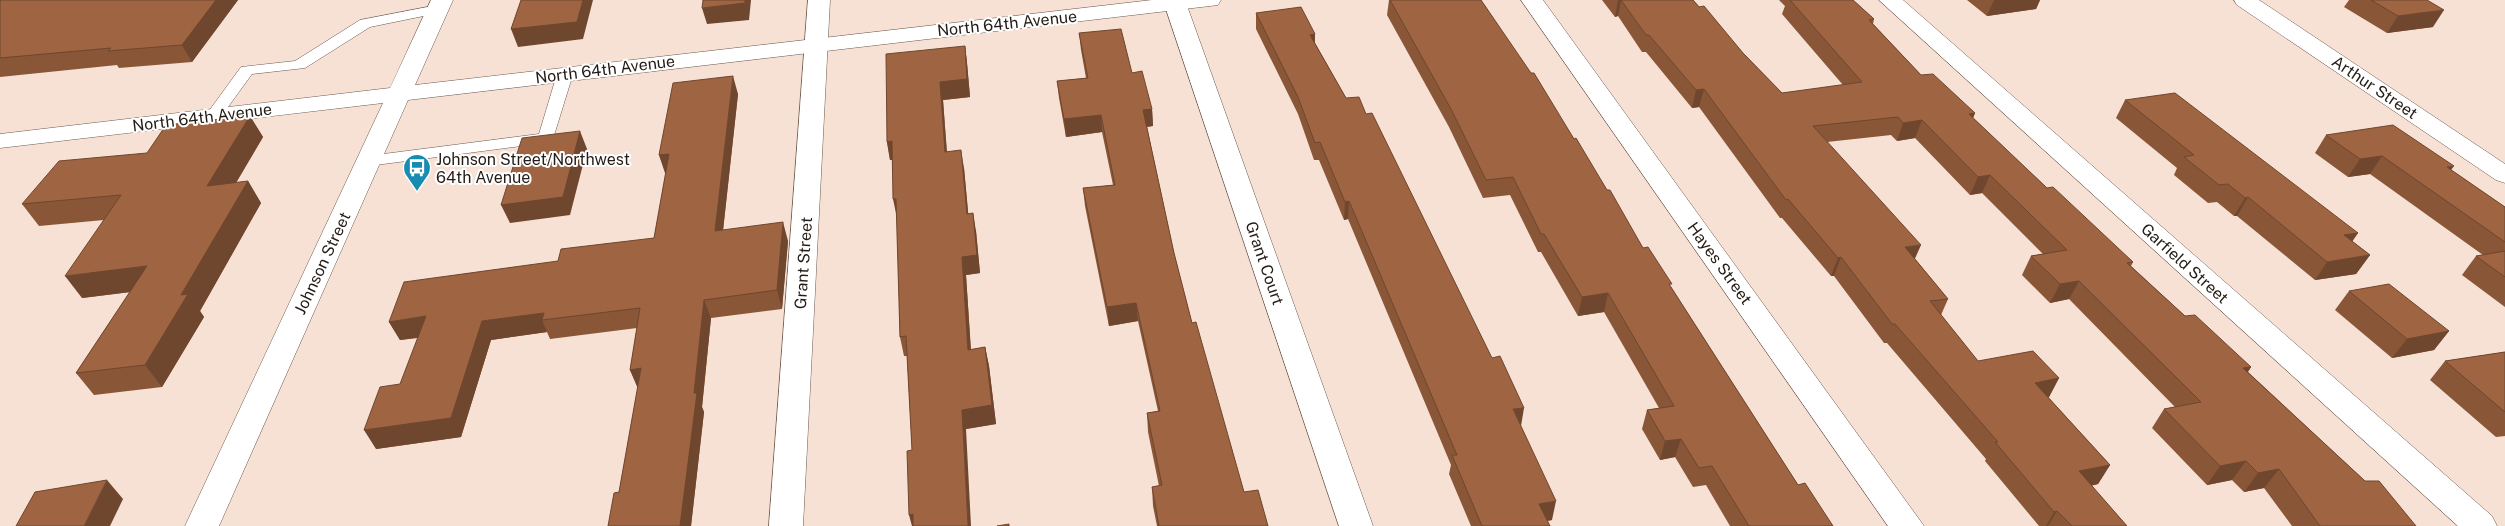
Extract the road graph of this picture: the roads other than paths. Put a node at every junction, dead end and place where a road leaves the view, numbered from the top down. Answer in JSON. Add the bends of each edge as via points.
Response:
{"nodes":[{"id":1,"x":818,"y":0,"type":"edge"},
{"id":2,"x":1210,"y":0,"type":"edge"},
{"id":3,"x":1532,"y":0,"type":"edge"},
{"id":4,"x":1890,"y":0,"type":"edge"},
{"id":5,"x":2245,"y":0,"type":"edge"},
{"id":6,"x":1174,"y":2,"type":"edge"},
{"id":7,"x":440,"y":5,"type":"edge"},
{"id":8,"x":817,"y":44,"type":"junction"},
{"id":9,"x":565,"y":74,"type":"junction"},
{"id":10,"x":399,"y":93,"type":"junction"},
{"id":11,"x":214,"y":115,"type":"junction"},
{"id":12,"x":0,"y":141,"type":"edge"},
{"id":13,"x":368,"y":161,"type":"junction"},
{"id":14,"x":2505,"y":175,"type":"edge"},
{"id":15,"x":202,"y":526,"type":"edge"},
{"id":16,"x":786,"y":526,"type":"edge"},
{"id":17,"x":1356,"y":526,"type":"edge"},
{"id":18,"x":1907,"y":526,"type":"edge"},
{"id":19,"x":2480,"y":526,"type":"edge"}],
"edges":[{"from":1,"to":8,"type":"street","name":"Grant Street"},
{"from":2,"to":6,"type":"street","name":"North 64th Avenue"},
{"from":3,"to":18,"type":"street","name":"Hayes Street"},
{"from":4,"to":19,"type":"street","name":"Garfield Street"},
{"from":5,"to":14,"type":"street","name":"Arthur Street"},
{"from":6,"to":8,"type":"street","name":"North 64th Avenue"},
{"from":6,"to":17,"type":"street","name":"Grant Court"},
{"from":7,"to":10,"type":"street","name":"Johnson Street"},
{"from":7,"to":11,"type":"lane","via":[[365,23],[299,65],[248,70]]},
{"from":8,"to":9,"type":"street","name":"North 64th Avenue"},
{"from":8,"to":16,"type":"street","name":"Grant Street"},
{"from":9,"to":10,"type":"street","name":"North 64th Avenue"},
{"from":9,"to":13,"type":"lane","via":[[546,138]]},
{"from":10,"to":11,"type":"street","name":"North 64th Avenue"},
{"from":10,"to":13,"type":"street","name":"Johnson Street"},
{"from":11,"to":12,"type":"street","name":"North 64th Avenue"},
{"from":13,"to":15,"type":"street","name":"Johnson Street"}]}
